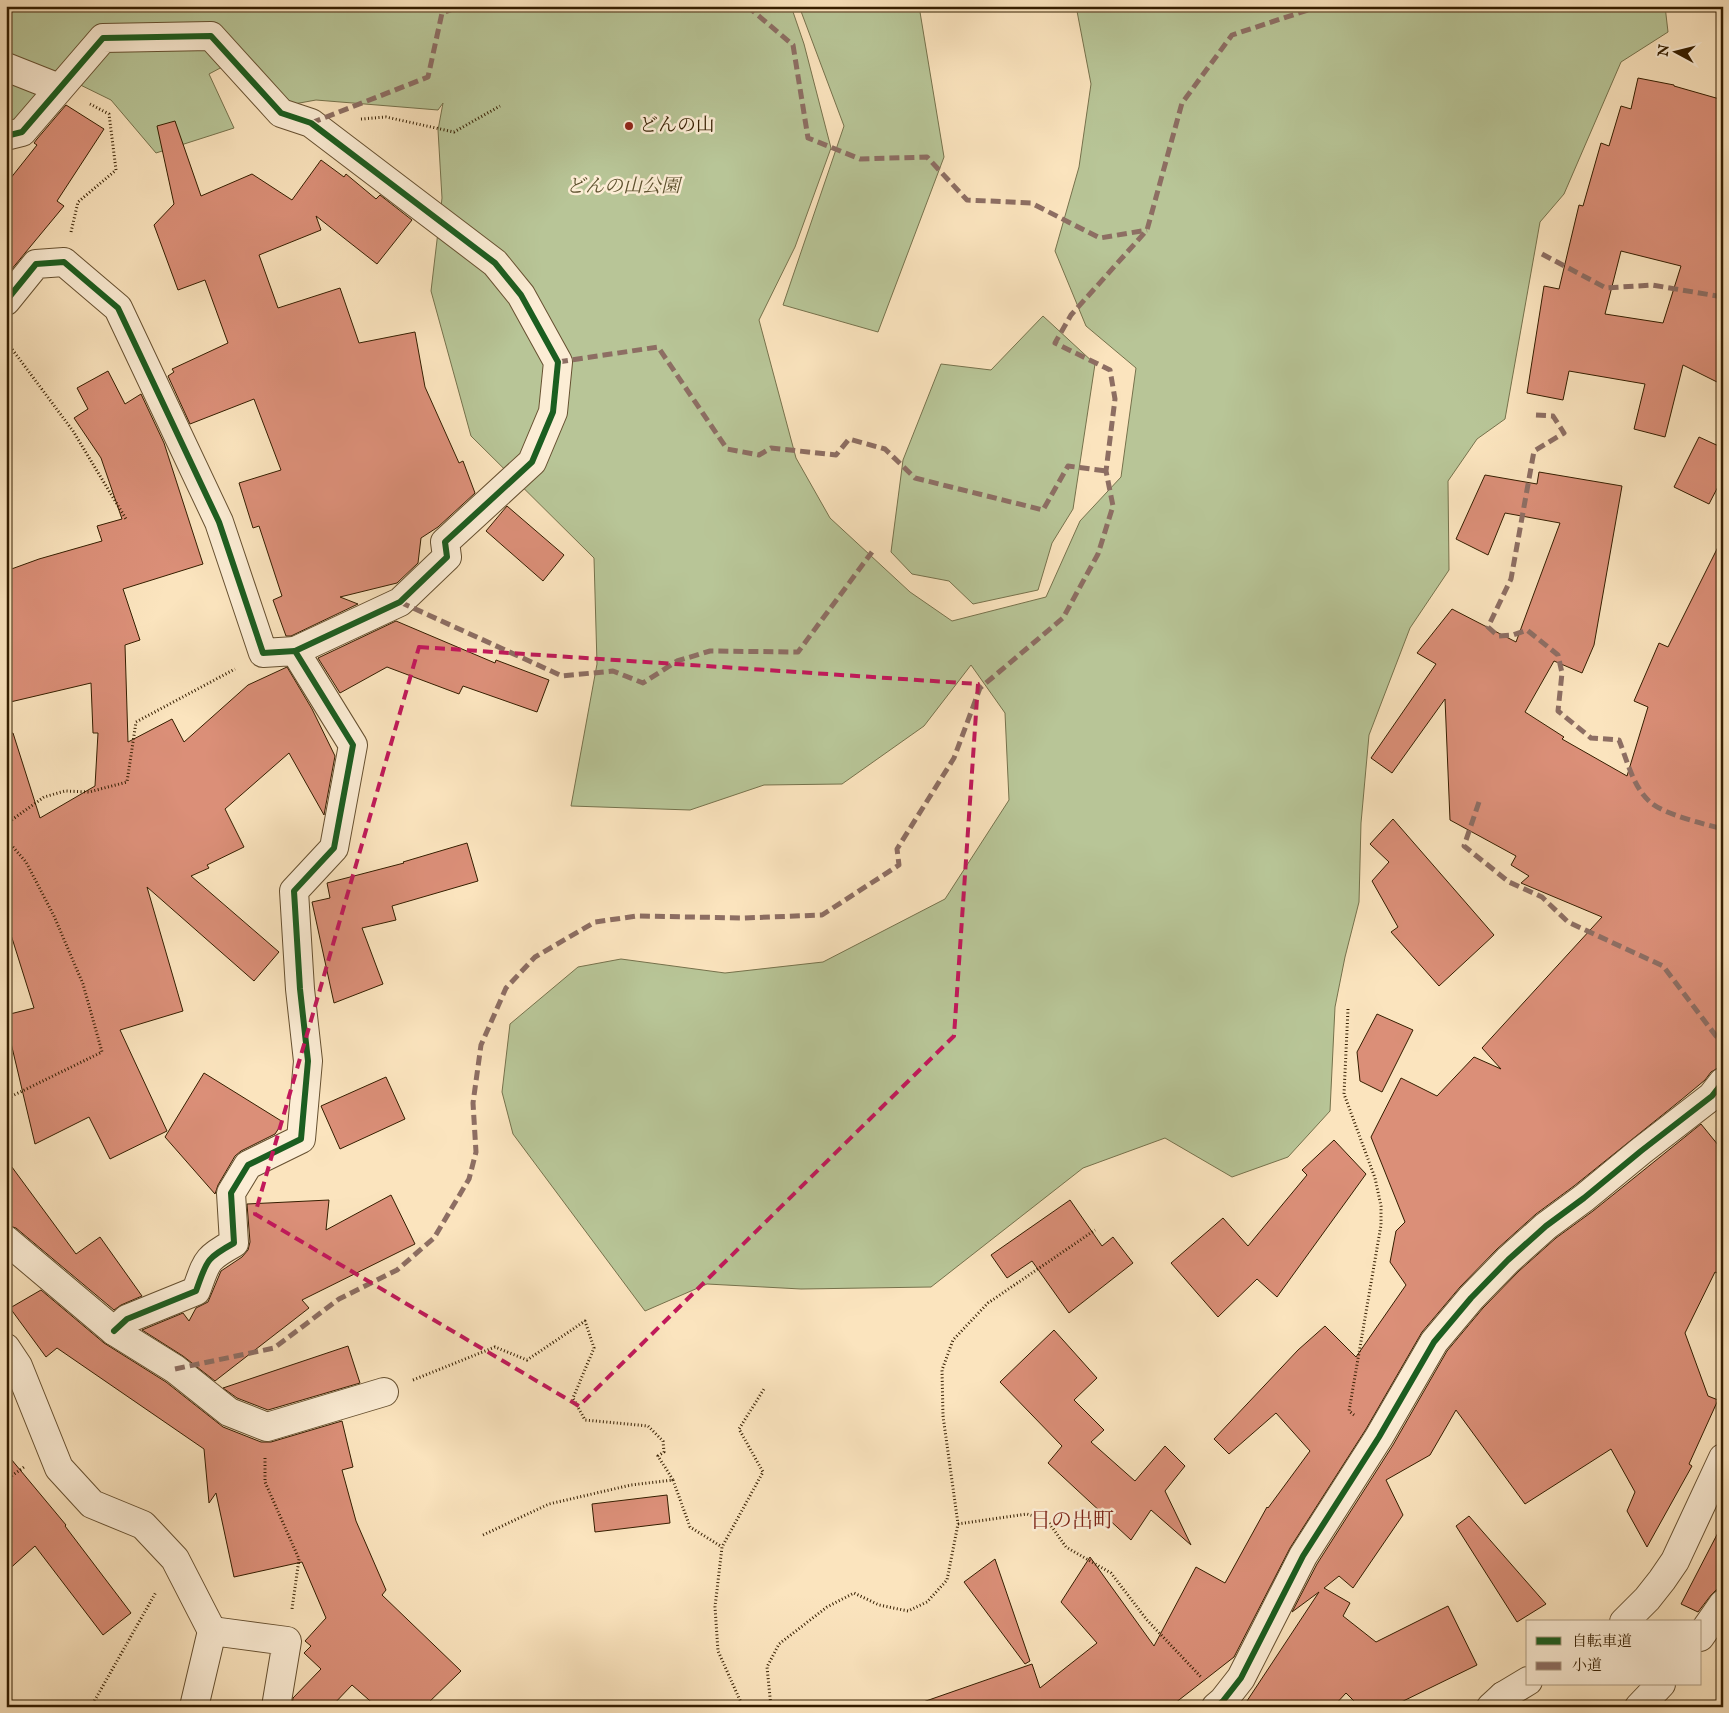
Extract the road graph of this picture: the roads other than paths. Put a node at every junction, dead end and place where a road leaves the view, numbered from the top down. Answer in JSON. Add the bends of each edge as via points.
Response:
{"nodes":[{"id":1,"x":6,"y":67,"type":"edge"},
{"id":2,"x":59,"y":88,"type":"junction"},
{"id":3,"x":6,"y":136,"type":"edge"},
{"id":4,"x":6,"y":301,"type":"edge"},
{"id":5,"x":295,"y":651,"type":"junction"},
{"id":6,"x":1723,"y":1082,"type":"edge"},
{"id":7,"x":6,"y":1240,"type":"edge"},
{"id":8,"x":114,"y":1331,"type":"junction"},
{"id":9,"x":6,"y":1348,"type":"edge"},
{"id":10,"x":384,"y":1392,"type":"road end"},
{"id":11,"x":1722,"y":1464,"type":"edge"},
{"id":12,"x":1723,"y":1604,"type":"edge"},
{"id":13,"x":1626,"y":1620,"type":"edge"},
{"id":14,"x":212,"y":1631,"type":"junction"},
{"id":15,"x":1702,"y":1634,"type":"edge"},
{"id":16,"x":1526,"y":1682,"type":"edge"},
{"id":17,"x":1659,"y":1686,"type":"edge"},
{"id":18,"x":1497,"y":1701,"type":"edge"},
{"id":19,"x":1220,"y":1704,"type":"edge"},
{"id":20,"x":194,"y":1707,"type":"edge"},
{"id":21,"x":276,"y":1707,"type":"edge"},
{"id":22,"x":1639,"y":1707,"type":"edge"}],
"edges":[{"from":1,"to":2,"type":"street"},
{"from":2,"to":3,"type":"street","via":[[22,132]]},
{"from":2,"to":5,"type":"street","via":[[103,38],[211,36],[281,113],[310,123],[494,263],[520,295],[558,362],[553,412],[532,462],[445,542],[448,557],[400,602]]},
{"from":4,"to":5,"type":"street","via":[[36,264],[64,262],[118,308],[219,522],[263,653]]},
{"from":5,"to":8,"type":"street","via":[[353,745],[334,848],[294,891],[308,1061],[301,1138],[248,1164],[231,1193],[234,1243],[214,1254],[207,1262],[196,1291],[127,1319]]},
{"from":6,"to":19,"type":"street","via":[[1712,1096],[1546,1226],[1508,1260],[1434,1342],[1379,1437],[1303,1556],[1241,1678]]},
{"from":7,"to":8,"type":"street"},
{"from":8,"to":10,"type":"street","via":[[175,1370],[229,1412],[267,1427]]},
{"from":9,"to":14,"type":"street","via":[[18,1366],[59,1468],[92,1504],[143,1525],[175,1559]]},
{"from":11,"to":13,"type":"street","via":[[1674,1561],[1647,1599]]},
{"from":12,"to":15,"type":"street"},
{"from":14,"to":20,"type":"street"},
{"from":14,"to":21,"type":"street","via":[[288,1641]]},
{"from":16,"to":18,"type":"street"},
{"from":17,"to":22,"type":"street"}]}
